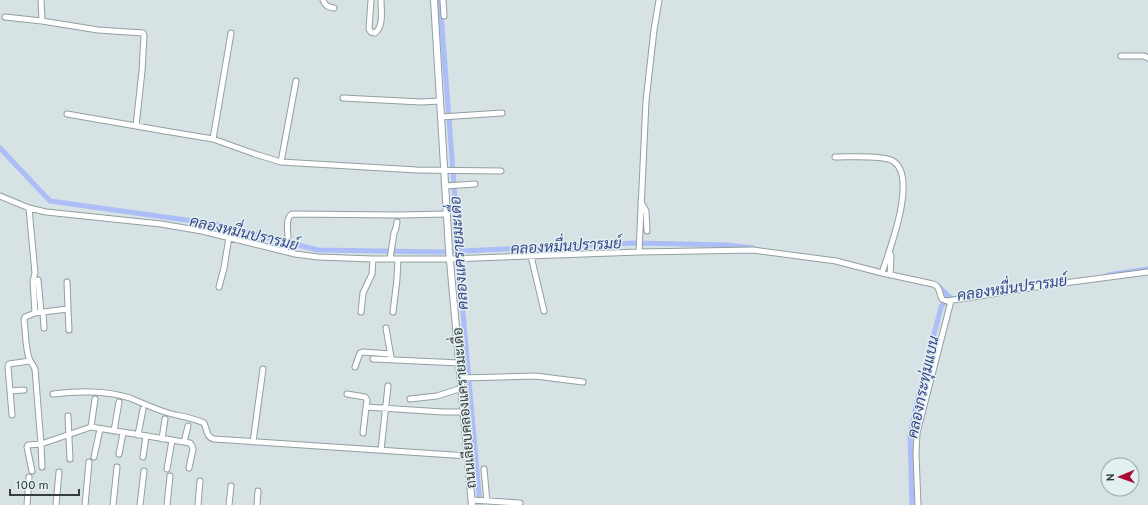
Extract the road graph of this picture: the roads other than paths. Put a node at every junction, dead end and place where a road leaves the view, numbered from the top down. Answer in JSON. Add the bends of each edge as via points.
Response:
{"nodes":[{"id":1,"x":41,"y":0,"type":"edge"},
{"id":2,"x":323,"y":0,"type":"edge"},
{"id":3,"x":371,"y":0,"type":"edge"},
{"id":4,"x":381,"y":0,"type":"edge"},
{"id":5,"x":434,"y":0,"type":"edge"},
{"id":6,"x":443,"y":0,"type":"edge"},
{"id":7,"x":659,"y":0,"type":"edge"},
{"id":8,"x":370,"y":6,"type":"junction"},
{"id":9,"x":381,"y":7,"type":"junction"},
{"id":10,"x":334,"y":8,"type":"dead end"},
{"id":11,"x":444,"y":16,"type":"dead end"},
{"id":12,"x":5,"y":17,"type":"dead end"},
{"id":13,"x":42,"y":21,"type":"junction"},
{"id":14,"x":231,"y":33,"type":"dead end"},
{"id":15,"x":1122,"y":56,"type":"dead end"},
{"id":16,"x":1148,"y":58,"type":"edge"},
{"id":17,"x":296,"y":81,"type":"dead end"},
{"id":18,"x":343,"y":98,"type":"dead end"},
{"id":19,"x":440,"y":101,"type":"junction"},
{"id":20,"x":502,"y":113,"type":"dead end"},
{"id":21,"x":67,"y":114,"type":"dead end"},
{"id":22,"x":446,"y":116,"type":"junction"},
{"id":23,"x":136,"y":126,"type":"junction"},
{"id":24,"x":213,"y":139,"type":"junction"},
{"id":25,"x":835,"y":157,"type":"dead end"},
{"id":26,"x":282,"y":162,"type":"junction"},
{"id":27,"x":449,"y":171,"type":"junction"},
{"id":28,"x":501,"y":171,"type":"dead end"},
{"id":29,"x":475,"y":184,"type":"dead end"},
{"id":30,"x":449,"y":185,"type":"junction"},
{"id":31,"x":0,"y":196,"type":"edge"},
{"id":32,"x":642,"y":202,"type":"junction"},
{"id":33,"x":29,"y":208,"type":"junction"},
{"id":34,"x":447,"y":214,"type":"junction"},
{"id":35,"x":397,"y":222,"type":"dead end"},
{"id":36,"x":647,"y":231,"type":"dead end"},
{"id":37,"x":229,"y":237,"type":"junction"},
{"id":38,"x":287,"y":246,"type":"junction"},
{"id":39,"x":639,"y":248,"type":"junction"},
{"id":40,"x":889,"y":251,"type":"junction"},
{"id":41,"x":391,"y":254,"type":"junction"},
{"id":42,"x":453,"y":256,"type":"junction"},
{"id":43,"x":531,"y":256,"type":"junction"},
{"id":44,"x":373,"y":259,"type":"junction"},
{"id":45,"x":398,"y":259,"type":"junction"},
{"id":46,"x":883,"y":270,"type":"junction"},
{"id":47,"x":891,"y":271,"type":"junction"},
{"id":48,"x":1148,"y":272,"type":"edge"},
{"id":49,"x":67,"y":282,"type":"dead end"},
{"id":50,"x":219,"y":287,"type":"dead end"},
{"id":51,"x":947,"y":301,"type":"junction"},
{"id":52,"x":68,"y":309,"type":"junction"},
{"id":53,"x":544,"y":311,"type":"dead end"},
{"id":54,"x":40,"y":312,"type":"junction"},
{"id":55,"x":361,"y":312,"type":"dead end"},
{"id":56,"x":393,"y":312,"type":"dead end"},
{"id":57,"x":44,"y":328,"type":"dead end"},
{"id":58,"x":386,"y":328,"type":"dead end"},
{"id":59,"x":69,"y":330,"type":"dead end"},
{"id":60,"x":391,"y":357,"type":"junction"},
{"id":61,"x":373,"y":359,"type":"dead end"},
{"id":62,"x":30,"y":361,"type":"junction"},
{"id":63,"x":460,"y":363,"type":"junction"},
{"id":64,"x":355,"y":367,"type":"dead end"},
{"id":65,"x":262,"y":370,"type":"dead end"},
{"id":66,"x":466,"y":377,"type":"junction"},
{"id":67,"x":583,"y":382,"type":"dead end"},
{"id":68,"x":388,"y":386,"type":"dead end"},
{"id":69,"x":462,"y":388,"type":"junction"},
{"id":70,"x":24,"y":390,"type":"dead end"},
{"id":71,"x":10,"y":391,"type":"junction"},
{"id":72,"x":53,"y":394,"type":"dead end"},
{"id":73,"x":347,"y":394,"type":"dead end"},
{"id":74,"x":95,"y":399,"type":"dead end"},
{"id":75,"x":410,"y":399,"type":"dead end"},
{"id":76,"x":120,"y":402,"type":"dead end"},
{"id":77,"x":366,"y":406,"type":"junction"},
{"id":78,"x":386,"y":408,"type":"junction"},
{"id":79,"x":143,"y":409,"type":"dead end"},
{"id":80,"x":464,"y":412,"type":"junction"},
{"id":81,"x":12,"y":415,"type":"dead end"},
{"id":82,"x":68,"y":416,"type":"dead end"},
{"id":83,"x":165,"y":418,"type":"dead end"},
{"id":84,"x":188,"y":426,"type":"dead end"},
{"id":85,"x":91,"y":427,"type":"junction"},
{"id":86,"x":100,"y":429,"type":"junction"},
{"id":87,"x":114,"y":431,"type":"junction"},
{"id":88,"x":123,"y":432,"type":"junction"},
{"id":89,"x":363,"y":433,"type":"dead end"},
{"id":90,"x":69,"y":434,"type":"junction"},
{"id":91,"x":138,"y":435,"type":"junction"},
{"id":92,"x":146,"y":436,"type":"junction"},
{"id":93,"x":162,"y":439,"type":"junction"},
{"id":94,"x":172,"y":440,"type":"junction"},
{"id":95,"x":184,"y":442,"type":"junction"},
{"id":96,"x":253,"y":442,"type":"junction"},
{"id":97,"x":41,"y":444,"type":"junction"},
{"id":98,"x":381,"y":450,"type":"junction"},
{"id":99,"x":120,"y":454,"type":"dead end"},
{"id":100,"x":468,"y":456,"type":"junction"},
{"id":101,"x":94,"y":457,"type":"dead end"},
{"id":102,"x":143,"y":457,"type":"dead end"},
{"id":103,"x":70,"y":459,"type":"dead end"},
{"id":104,"x":89,"y":462,"type":"dead end"},
{"id":105,"x":42,"y":467,"type":"dead end"},
{"id":106,"x":117,"y":467,"type":"dead end"},
{"id":107,"x":190,"y":468,"type":"dead end"},
{"id":108,"x":167,"y":469,"type":"dead end"},
{"id":109,"x":484,"y":469,"type":"dead end"},
{"id":110,"x":32,"y":471,"type":"dead end"},
{"id":111,"x":144,"y":471,"type":"dead end"},
{"id":112,"x":59,"y":472,"type":"dead end"},
{"id":113,"x":170,"y":476,"type":"dead end"},
{"id":114,"x":29,"y":477,"type":"dead end"},
{"id":115,"x":200,"y":481,"type":"dead end"},
{"id":116,"x":231,"y":486,"type":"dead end"},
{"id":117,"x":258,"y":492,"type":"dead end"},
{"id":118,"x":478,"y":502,"type":"edge"},
{"id":119,"x":520,"y":503,"type":"dead end"},
{"id":120,"x":28,"y":505,"type":"edge"},
{"id":121,"x":56,"y":505,"type":"edge"},
{"id":122,"x":85,"y":505,"type":"edge"},
{"id":123,"x":113,"y":505,"type":"edge"},
{"id":124,"x":140,"y":505,"type":"edge"},
{"id":125,"x":167,"y":505,"type":"edge"},
{"id":126,"x":198,"y":505,"type":"edge"},
{"id":127,"x":229,"y":505,"type":"edge"},
{"id":128,"x":257,"y":505,"type":"edge"},
{"id":129,"x":918,"y":505,"type":"edge"}],
"edges":[{"from":1,"to":13,"type":"street"},
{"from":2,"to":10,"type":"street","via":[[324,5]]},
{"from":3,"to":8,"type":"street"},
{"from":4,"to":9,"type":"street"},
{"from":5,"to":19,"type":"street","name":"ถนนเลียบคลองแครายมะเดื่อ"},
{"from":6,"to":11,"type":"street"},
{"from":7,"to":32,"type":"street","via":[[646,101]]},
{"from":8,"to":9,"type":"street"},
{"from":8,"to":9,"type":"street","via":[[369,29],[375,33],[381,22]]},
{"from":12,"to":13,"type":"street"},
{"from":13,"to":23,"type":"street","via":[[98,30],[143,33]]},
{"from":14,"to":24,"type":"street"},
{"from":15,"to":16,"type":"street"},
{"from":17,"to":26,"type":"street"},
{"from":18,"to":19,"type":"street"},
{"from":19,"to":22,"type":"street","name":"ถนนเลียบคลองแครายมะเดื่อ"},
{"from":20,"to":22,"type":"street"},
{"from":21,"to":23,"type":"street"},
{"from":22,"to":27,"type":"street","name":"ถนนเลียบคลองแครายมะเดื่อ"},
{"from":23,"to":24,"type":"street"},
{"from":24,"to":26,"type":"street"},
{"from":25,"to":40,"type":"street","via":[[886,159],[899,166],[903,194],[898,224]]},
{"from":26,"to":27,"type":"street"},
{"from":27,"to":28,"type":"street"},
{"from":27,"to":30,"type":"street","name":"ถนนเลียบคลองแครายมะเดื่อ"},
{"from":29,"to":30,"type":"street"},
{"from":30,"to":34,"type":"street","name":"ถนนเลียบคลองแครายมะเดื่อ"},
{"from":31,"to":33,"type":"street"},
{"from":32,"to":36,"type":"street","via":[[646,211]]},
{"from":32,"to":39,"type":"street"},
{"from":33,"to":37,"type":"street","via":[[52,213],[161,224]]},
{"from":33,"to":54,"type":"street"},
{"from":34,"to":38,"type":"street","via":[[292,214],[288,220]]},
{"from":34,"to":42,"type":"street","name":"ถนนเลียบคลองแครายมะเดื่อ"},
{"from":35,"to":41,"type":"street"},
{"from":37,"to":38,"type":"street"},
{"from":37,"to":50,"type":"street"},
{"from":38,"to":44,"type":"street","via":[[305,256]]},
{"from":39,"to":43,"type":"street"},
{"from":39,"to":46,"type":"street","via":[[753,250]]},
{"from":40,"to":46,"type":"street"},
{"from":40,"to":47,"type":"street"},
{"from":41,"to":44,"type":"street"},
{"from":41,"to":45,"type":"street"},
{"from":42,"to":43,"type":"street"},
{"from":42,"to":45,"type":"street"},
{"from":42,"to":63,"type":"street","name":"ถนนเลียบคลองแครายมะเดื่อ"},
{"from":43,"to":53,"type":"street"},
{"from":44,"to":55,"type":"street","via":[[372,274],[363,293]]},
{"from":45,"to":56,"type":"street"},
{"from":46,"to":47,"type":"street"},
{"from":47,"to":51,"type":"street","via":[[936,284],[942,298]]},
{"from":48,"to":51,"type":"street"},
{"from":49,"to":52,"type":"street"},
{"from":51,"to":129,"type":"street","via":[[917,433]]},
{"from":52,"to":54,"type":"street"},
{"from":52,"to":59,"type":"street"},
{"from":54,"to":57,"type":"street"},
{"from":54,"to":62,"type":"street","via":[[25,316],[24,320]]},
{"from":58,"to":60,"type":"street"},
{"from":60,"to":61,"type":"street"},
{"from":60,"to":63,"type":"street"},
{"from":60,"to":64,"type":"street","via":[[363,352],[360,353]]},
{"from":62,"to":71,"type":"street","via":[[9,364]]},
{"from":62,"to":97,"type":"street","via":[[35,369]]},
{"from":63,"to":66,"type":"street","name":"ถนนเลียบคลองแครายมะเดื่อ"},
{"from":65,"to":96,"type":"street"},
{"from":66,"to":67,"type":"street","via":[[535,376]]},
{"from":66,"to":69,"type":"street","name":"ถนนเลียบคลองแครายมะเดื่อ"},
{"from":68,"to":78,"type":"street"},
{"from":69,"to":75,"type":"street","via":[[437,396]]},
{"from":69,"to":80,"type":"street","name":"ถนนเลียบคลองแครายมะเดื่อ"},
{"from":70,"to":71,"type":"street"},
{"from":71,"to":81,"type":"street"},
{"from":72,"to":96,"type":"street","via":[[92,391],[118,395],[200,421],[204,423],[210,438]]},
{"from":73,"to":77,"type":"street","via":[[365,397]]},
{"from":74,"to":85,"type":"street"},
{"from":76,"to":87,"type":"street"},
{"from":77,"to":78,"type":"street"},
{"from":77,"to":89,"type":"street"},
{"from":78,"to":80,"type":"street"},
{"from":78,"to":98,"type":"street"},
{"from":79,"to":91,"type":"street"},
{"from":80,"to":100,"type":"street","name":"ถนนเลียบคลองแครายมะเดื่อ"},
{"from":82,"to":90,"type":"street"},
{"from":83,"to":93,"type":"street"},
{"from":84,"to":95,"type":"street"},
{"from":85,"to":86,"type":"street"},
{"from":85,"to":90,"type":"street"},
{"from":86,"to":87,"type":"street"},
{"from":86,"to":101,"type":"street"},
{"from":87,"to":88,"type":"street"},
{"from":88,"to":91,"type":"street"},
{"from":88,"to":99,"type":"street"},
{"from":90,"to":97,"type":"street"},
{"from":90,"to":103,"type":"street"},
{"from":91,"to":92,"type":"street"},
{"from":92,"to":93,"type":"street"},
{"from":92,"to":102,"type":"street"},
{"from":93,"to":94,"type":"street"},
{"from":94,"to":95,"type":"street"},
{"from":94,"to":108,"type":"street"},
{"from":95,"to":107,"type":"street","via":[[190,443],[193,450]]},
{"from":96,"to":98,"type":"street"},
{"from":97,"to":105,"type":"street"},
{"from":97,"to":110,"type":"street","via":[[27,446]]},
{"from":98,"to":100,"type":"street"},
{"from":100,"to":118,"type":"street","name":"ถนนเลียบคลองแครายมะเดื่อ"},
{"from":104,"to":122,"type":"street"},
{"from":106,"to":123,"type":"street"},
{"from":109,"to":118,"type":"street"},
{"from":111,"to":124,"type":"street"},
{"from":112,"to":121,"type":"street"},
{"from":113,"to":125,"type":"street"},
{"from":114,"to":120,"type":"street"},
{"from":115,"to":126,"type":"street"},
{"from":116,"to":127,"type":"street"},
{"from":117,"to":128,"type":"street"},
{"from":118,"to":119,"type":"street"}]}
